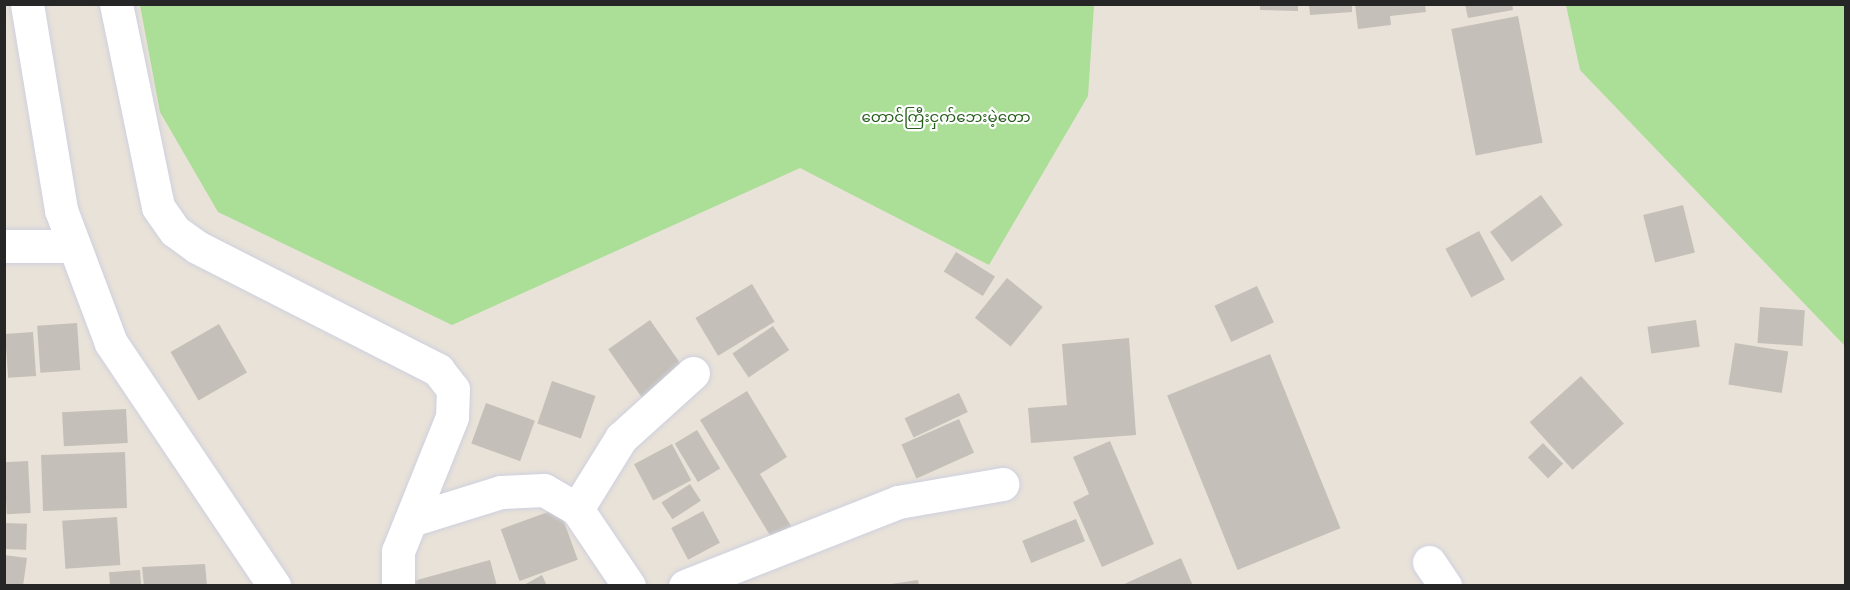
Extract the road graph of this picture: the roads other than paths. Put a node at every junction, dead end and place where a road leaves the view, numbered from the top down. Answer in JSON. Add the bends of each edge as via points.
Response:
{"nodes":[{"id":1,"x":27,"y":4,"type":"edge"},
{"id":2,"x":116,"y":4,"type":"edge"},
{"id":3,"x":4,"y":246,"type":"edge"},
{"id":4,"x":74,"y":246,"type":"junction"},
{"id":5,"x":693,"y":373,"type":"dead end"},
{"id":6,"x":1002,"y":484,"type":"dead end"},
{"id":7,"x":577,"y":509,"type":"junction"},
{"id":8,"x":411,"y":520,"type":"junction"},
{"id":9,"x":274,"y":585,"type":"edge"},
{"id":10,"x":398,"y":585,"type":"edge"},
{"id":11,"x":629,"y":585,"type":"edge"},
{"id":12,"x":685,"y":585,"type":"edge"}],
"edges":[{"from":1,"to":4,"type":"street","via":[[61,210]]},
{"from":2,"to":8,"type":"street","via":[[158,207],[175,231],[197,248],[438,370],[453,389],[452,417]]},
{"from":3,"to":4,"type":"street"},
{"from":4,"to":9,"type":"street","via":[[111,343]]},
{"from":5,"to":7,"type":"street","via":[[621,438]]},
{"from":6,"to":12,"type":"street","via":[[898,502]]},
{"from":7,"to":8,"type":"street","via":[[544,490],[501,492]]},
{"from":7,"to":11,"type":"street"},
{"from":8,"to":10,"type":"street","via":[[398,551]]}]}
